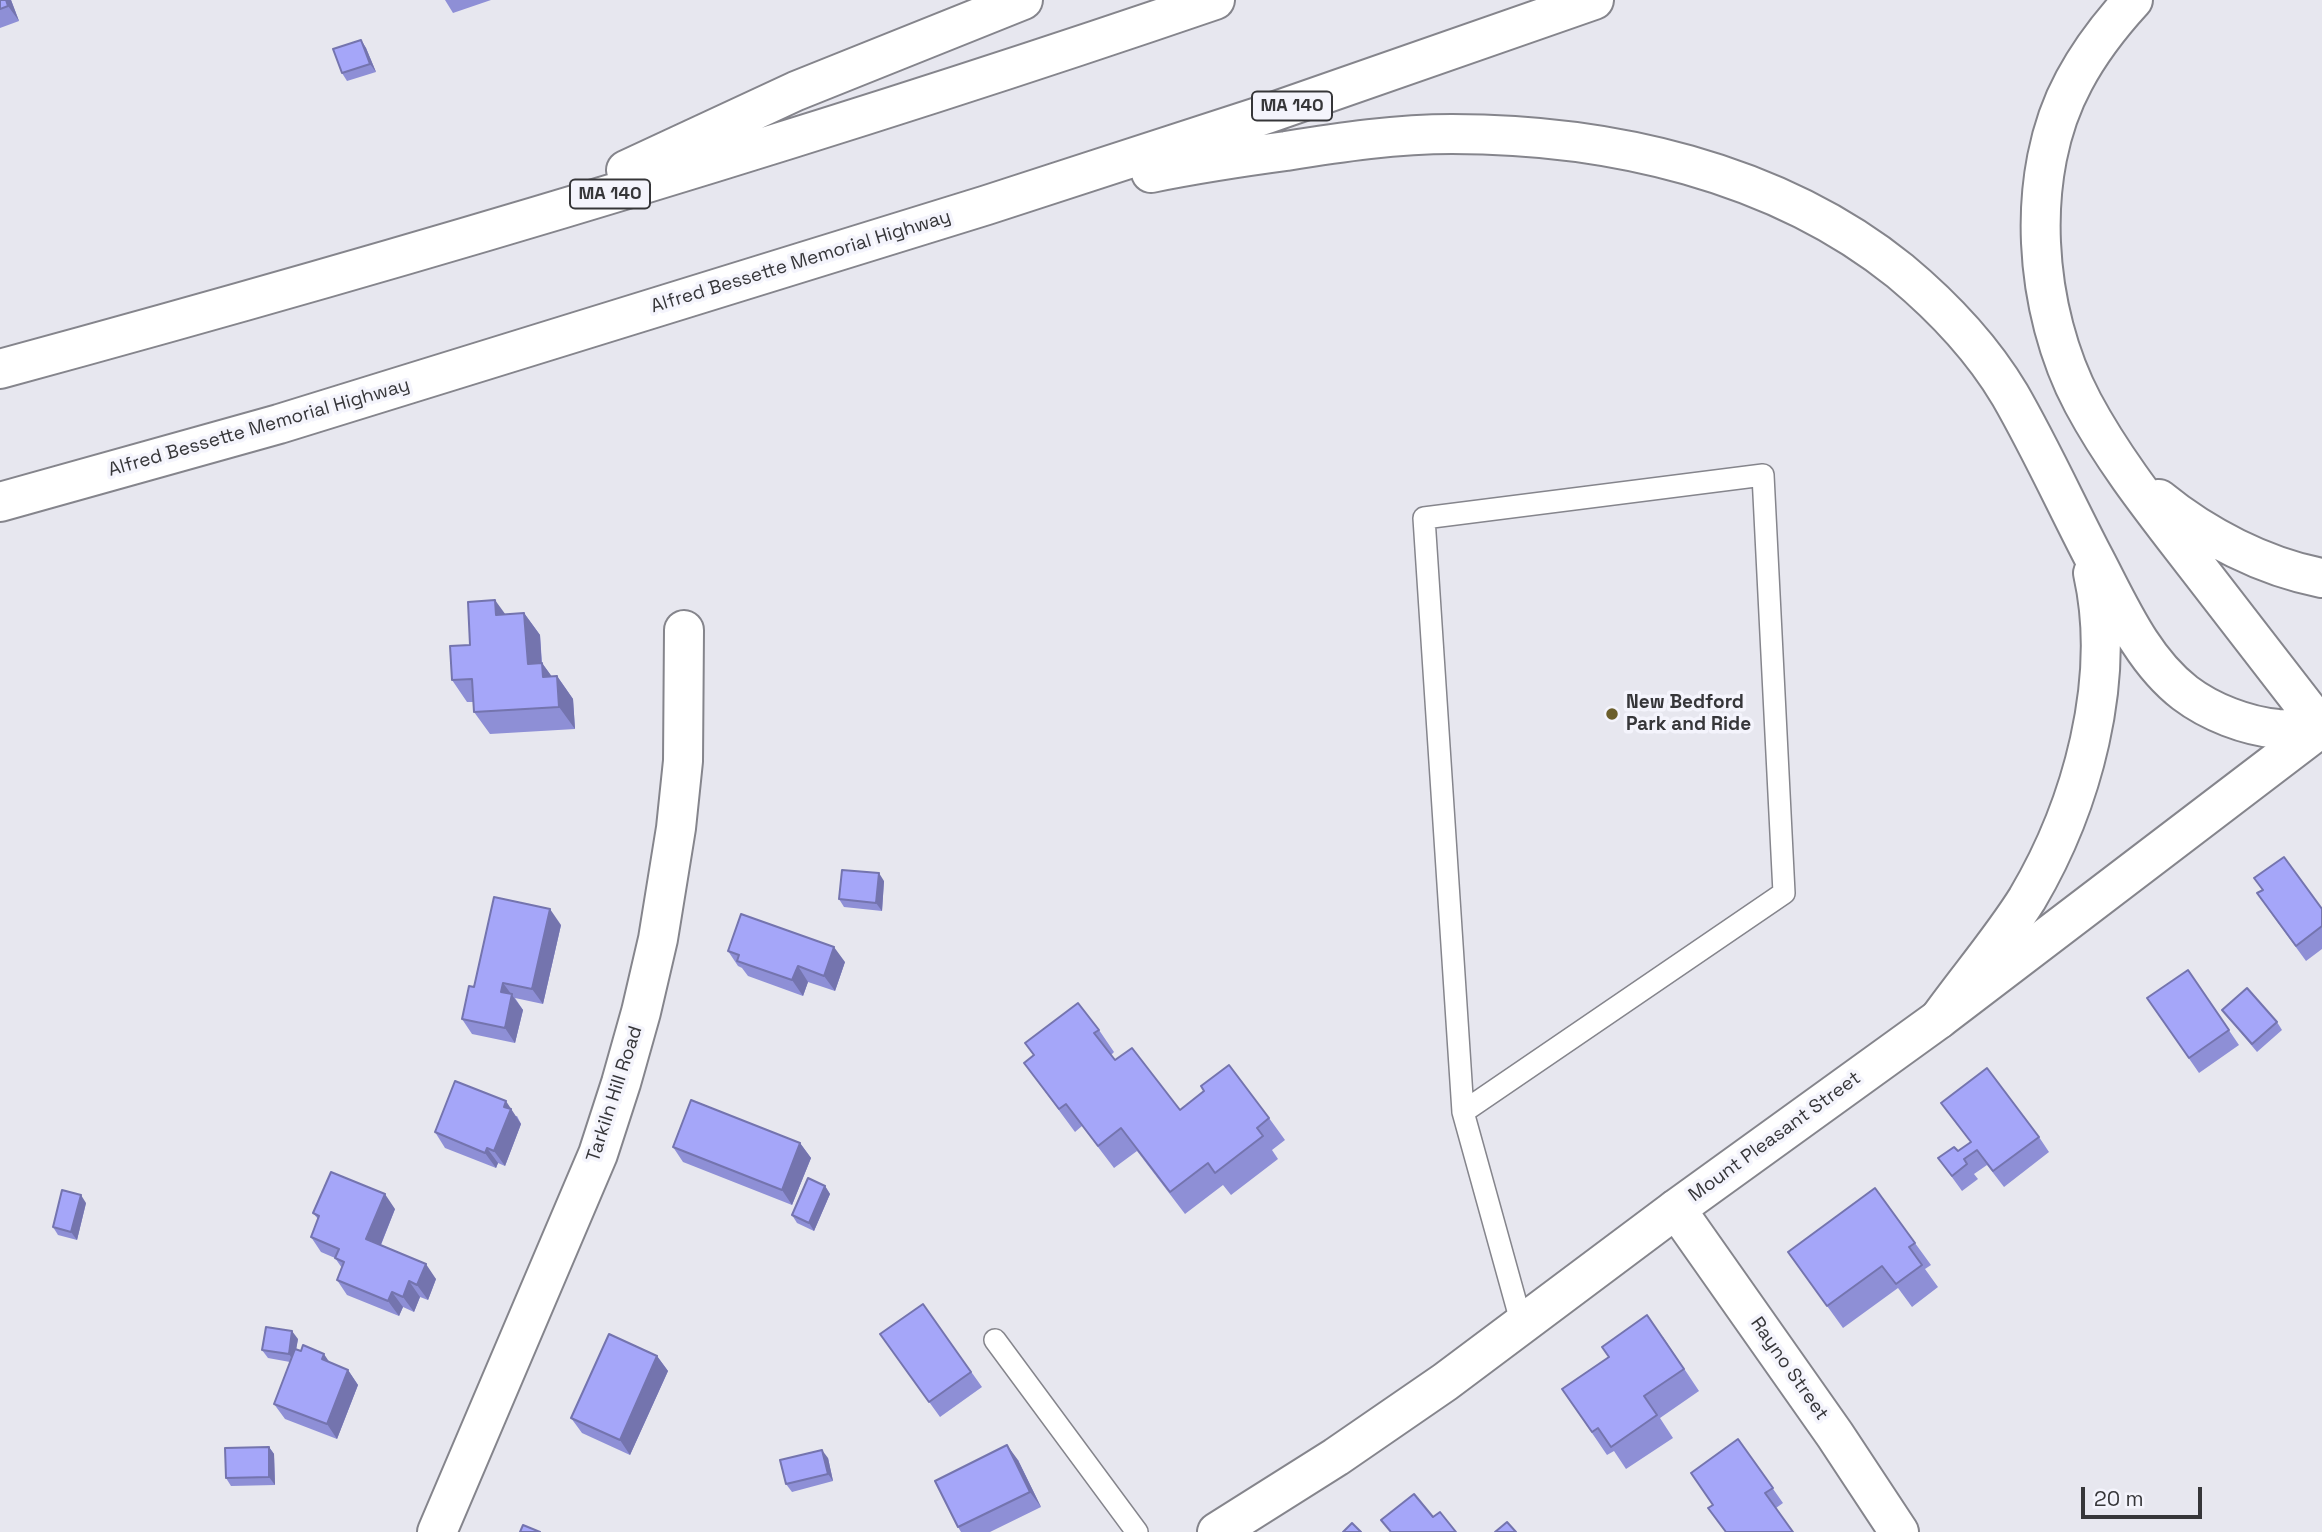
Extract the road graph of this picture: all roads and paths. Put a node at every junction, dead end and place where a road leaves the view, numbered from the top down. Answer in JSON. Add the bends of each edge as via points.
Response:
{"nodes":[{"id":1,"x":1023,"y":0,"type":"edge"},
{"id":2,"x":1215,"y":0,"type":"edge"},
{"id":3,"x":1594,"y":0,"type":"edge"},
{"id":4,"x":2133,"y":0,"type":"edge"},
{"id":5,"x":988,"y":205,"type":"junction"},
{"id":6,"x":512,"y":223,"type":"junction"},
{"id":7,"x":0,"y":369,"type":"edge"},
{"id":8,"x":2111,"y":450,"type":"junction"},
{"id":9,"x":0,"y":502,"type":"edge"},
{"id":10,"x":2085,"y":540,"type":"junction"},
{"id":11,"x":2322,"y":578,"type":"edge"},
{"id":12,"x":684,"y":630,"type":"dead end"},
{"id":13,"x":2322,"y":727,"type":"edge"},
{"id":14,"x":1939,"y":1019,"type":"junction"},
{"id":15,"x":1463,"y":1112,"type":"junction"},
{"id":16,"x":1676,"y":1209,"type":"junction"},
{"id":17,"x":1522,"y":1325,"type":"junction"},
{"id":18,"x":995,"y":1340,"type":"dead end"},
{"id":19,"x":437,"y":1532,"type":"edge"},
{"id":20,"x":1137,"y":1532,"type":"edge"},
{"id":21,"x":1217,"y":1532,"type":"edge"},
{"id":22,"x":1899,"y":1532,"type":"edge"}],
"edges":[{"from":1,"to":6,"type":"main road","via":[[796,91]]},
{"from":2,"to":6,"type":"main road","number":"MA 140","via":[[822,129]]},
{"from":3,"to":5,"type":"main road","name":"Alfred Bessette Memorial Highway","number":"MA 140"},
{"from":4,"to":8,"type":"main road","via":[[2094,47],[2072,84],[2053,135],[2043,186],[2046,295],[2059,346],[2082,402]]},
{"from":5,"to":9,"type":"main road","name":"Alfred Bessette Memorial Highway","number":"MA 140","via":[[279,424]]},
{"from":5,"to":10,"type":"main road","via":[[1265,154],[1450,134],[1587,144],[1653,156],[1719,176],[1784,200],[1845,231],[1943,312],[1967,336],[2010,396]]},
{"from":6,"to":7,"type":"main road","number":"MA 140"},
{"from":8,"to":11,"type":"main road","via":[[2144,486],[2181,516],[2256,557]]},
{"from":8,"to":13,"type":"main road"},
{"from":10,"to":13,"type":"main road","via":[[2143,648],[2184,692],[2210,709],[2244,722],[2277,729]]},
{"from":10,"to":14,"type":"main road","via":[[2096,587],[2099,678],[2079,786],[2060,837],[2026,900]]},
{"from":12,"to":19,"type":"main road","name":"Tarkiln Hill Road","via":[[683,761],[677,828],[641,1012],[598,1154]]},
{"from":13,"to":14,"type":"main road","name":"Mount Pleasant Street"},
{"from":14,"to":16,"type":"main road","name":"Mount Pleasant Street"},
{"from":15,"to":15,"type":"lane","via":[[1784,894],[1763,475],[1424,518]]},
{"from":15,"to":17,"type":"lane"},
{"from":16,"to":17,"type":"main road","name":"Mount Pleasant Street"},
{"from":16,"to":22,"type":"main road","name":"Rayno Street"},
{"from":17,"to":21,"type":"main road","name":"Mount Pleasant Street","via":[[1336,1457]]},
{"from":18,"to":20,"type":"lane"}]}
